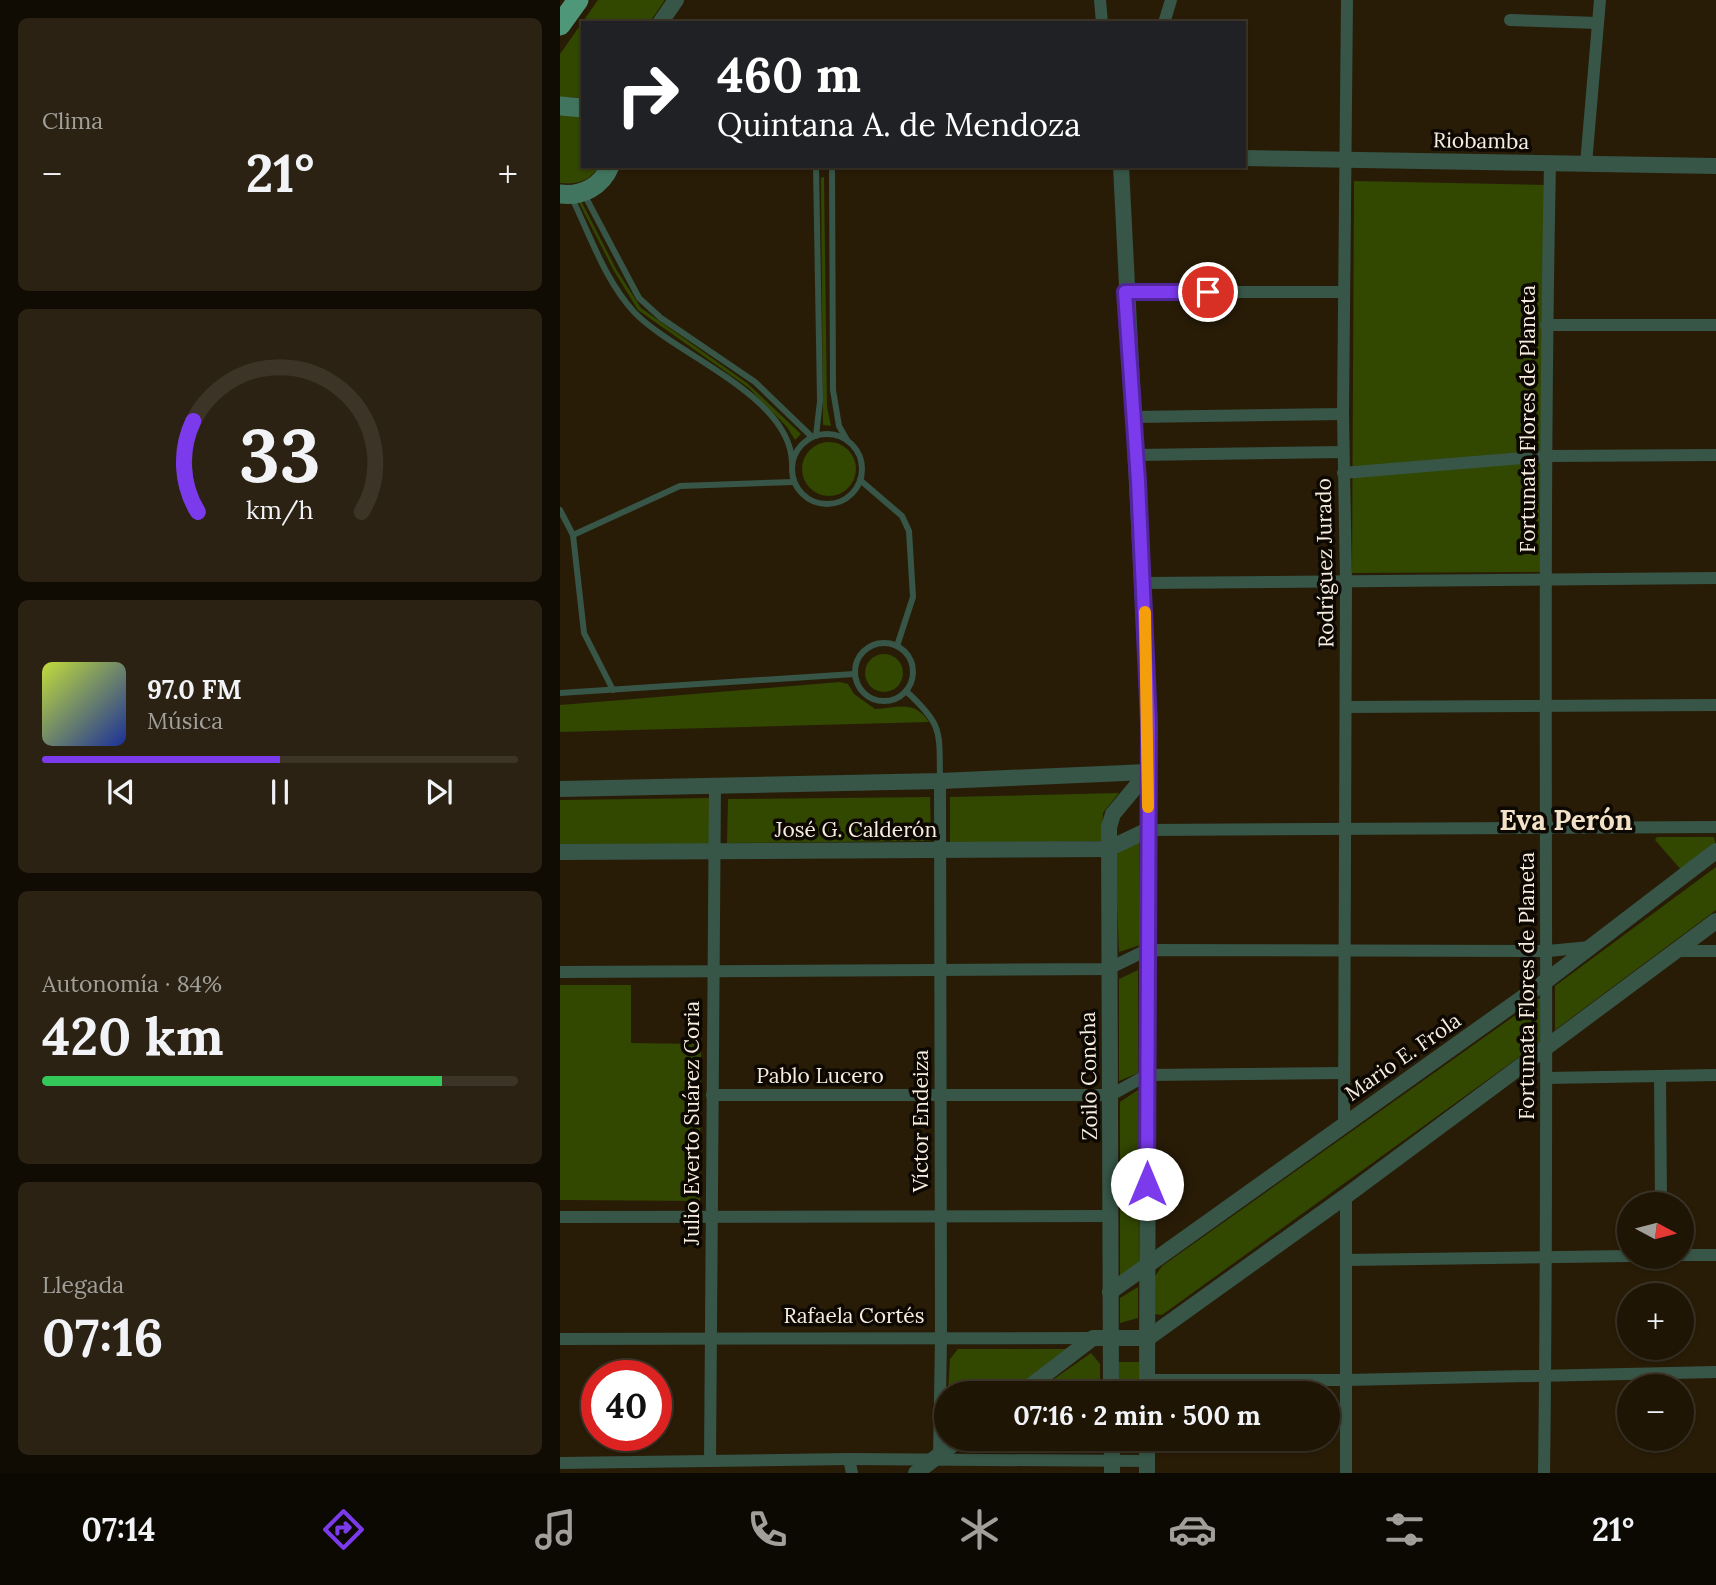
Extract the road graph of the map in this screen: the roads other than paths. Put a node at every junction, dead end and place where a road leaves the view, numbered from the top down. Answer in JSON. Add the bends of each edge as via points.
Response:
{"nodes":[{"id":1,"x":578,"y":0,"type":"edge"},
{"id":2,"x":676,"y":0,"type":"edge"},
{"id":3,"x":1100,"y":0,"type":"edge"},
{"id":4,"x":1171,"y":0,"type":"edge"},
{"id":5,"x":1347,"y":0,"type":"edge"},
{"id":6,"x":1600,"y":0,"type":"edge"},
{"id":7,"x":1510,"y":20,"type":"dead end"},
{"id":8,"x":661,"y":21,"type":"edge"},
{"id":9,"x":1101,"y":21,"type":"edge"},
{"id":10,"x":1165,"y":21,"type":"edge"},
{"id":11,"x":1598,"y":23,"type":"junction"},
{"id":12,"x":560,"y":25,"type":"edge"},
{"id":13,"x":560,"y":106,"type":"edge"},
{"id":14,"x":581,"y":108,"type":"edge"},
{"id":15,"x":1246,"y":158,"type":"edge"},
{"id":16,"x":1346,"y":159,"type":"junction"},
{"id":17,"x":1550,"y":164,"type":"junction"},
{"id":18,"x":1586,"y":164,"type":"junction"},
{"id":19,"x":1716,"y":166,"type":"edge"},
{"id":20,"x":816,"y":168,"type":"edge"},
{"id":21,"x":832,"y":168,"type":"edge"},
{"id":22,"x":1121,"y":168,"type":"edge"},
{"id":23,"x":611,"y":170,"type":"edge"},
{"id":24,"x":568,"y":194,"type":"edge"},
{"id":25,"x":1125,"y":292,"type":"junction"},
{"id":26,"x":1344,"y":292,"type":"junction"},
{"id":27,"x":1546,"y":325,"type":"junction"},
{"id":28,"x":1716,"y":325,"type":"edge"},
{"id":29,"x":1342,"y":414,"type":"junction"},
{"id":30,"x":1134,"y":417,"type":"junction"},
{"id":31,"x":814,"y":437,"type":"junction"},
{"id":32,"x":846,"y":440,"type":"junction"},
{"id":33,"x":1343,"y":452,"type":"junction"},
{"id":34,"x":1137,"y":455,"type":"junction"},
{"id":35,"x":1716,"y":455,"type":"edge"},
{"id":36,"x":1548,"y":456,"type":"junction"},
{"id":37,"x":792,"y":463,"type":"junction"},
{"id":38,"x":1343,"y":473,"type":"junction"},
{"id":39,"x":860,"y":480,"type":"junction"},
{"id":40,"x":794,"y":482,"type":"junction"},
{"id":41,"x":560,"y":509,"type":"edge"},
{"id":42,"x":573,"y":535,"type":"junction"},
{"id":43,"x":1716,"y":578,"type":"edge"},
{"id":44,"x":1546,"y":580,"type":"junction"},
{"id":45,"x":1346,"y":581,"type":"junction"},
{"id":46,"x":1144,"y":583,"type":"junction"},
{"id":47,"x":897,"y":646,"type":"junction"},
{"id":48,"x":855,"y":674,"type":"junction"},
{"id":49,"x":613,"y":690,"type":"junction"},
{"id":50,"x":906,"y":691,"type":"junction"},
{"id":51,"x":560,"y":693,"type":"edge"},
{"id":52,"x":1546,"y":704,"type":"junction"},
{"id":53,"x":1716,"y":705,"type":"edge"},
{"id":54,"x":1346,"y":707,"type":"junction"},
{"id":55,"x":1148,"y":772,"type":"junction"},
{"id":56,"x":940,"y":781,"type":"junction"},
{"id":57,"x":715,"y":784,"type":"junction"},
{"id":58,"x":560,"y":789,"type":"edge"},
{"id":59,"x":1346,"y":827,"type":"junction"},
{"id":60,"x":1546,"y":827,"type":"junction"},
{"id":61,"x":1716,"y":827,"type":"edge"},
{"id":62,"x":1148,"y":830,"type":"junction"},
{"id":63,"x":1108,"y":849,"type":"junction"},
{"id":64,"x":713,"y":851,"type":"junction"},
{"id":65,"x":938,"y":851,"type":"junction"},
{"id":66,"x":1716,"y":851,"type":"edge"},
{"id":67,"x":560,"y":852,"type":"edge"},
{"id":68,"x":1716,"y":921,"type":"edge"},
{"id":69,"x":1590,"y":947,"type":"junction"},
{"id":70,"x":1344,"y":949,"type":"junction"},
{"id":71,"x":1147,"y":950,"type":"junction"},
{"id":72,"x":1548,"y":951,"type":"junction"},
{"id":73,"x":1676,"y":951,"type":"junction"},
{"id":74,"x":1716,"y":951,"type":"edge"},
{"id":75,"x":1108,"y":969,"type":"junction"},
{"id":76,"x":712,"y":971,"type":"junction"},
{"id":77,"x":940,"y":971,"type":"junction"},
{"id":78,"x":560,"y":972,"type":"edge"},
{"id":79,"x":1546,"y":981,"type":"junction"},
{"id":80,"x":1545,"y":1046,"type":"junction"},
{"id":81,"x":1343,"y":1073,"type":"junction"},
{"id":82,"x":1147,"y":1075,"type":"junction"},
{"id":83,"x":1716,"y":1075,"type":"edge"},
{"id":84,"x":1660,"y":1077,"type":"junction"},
{"id":85,"x":1547,"y":1078,"type":"junction"},
{"id":86,"x":712,"y":1095,"type":"junction"},
{"id":87,"x":941,"y":1095,"type":"junction"},
{"id":88,"x":1111,"y":1095,"type":"junction"},
{"id":89,"x":1345,"y":1125,"type":"junction"},
{"id":90,"x":1661,"y":1192,"type":"edge"},
{"id":91,"x":1346,"y":1196,"type":"junction"},
{"id":92,"x":712,"y":1216,"type":"junction"},
{"id":93,"x":1110,"y":1216,"type":"junction"},
{"id":94,"x":560,"y":1217,"type":"edge"},
{"id":95,"x":941,"y":1218,"type":"junction"},
{"id":96,"x":1694,"y":1255,"type":"edge"},
{"id":97,"x":1716,"y":1255,"type":"edge"},
{"id":98,"x":1617,"y":1256,"type":"edge"},
{"id":99,"x":1546,"y":1257,"type":"junction"},
{"id":100,"x":1346,"y":1260,"type":"junction"},
{"id":101,"x":1148,"y":1266,"type":"junction"},
{"id":102,"x":1110,"y":1292,"type":"junction"},
{"id":103,"x":710,"y":1337,"type":"junction"},
{"id":104,"x":941,"y":1337,"type":"junction"},
{"id":105,"x":1093,"y":1338,"type":"junction"},
{"id":106,"x":1111,"y":1338,"type":"junction"},
{"id":107,"x":1148,"y":1338,"type":"junction"},
{"id":108,"x":560,"y":1339,"type":"edge"},
{"id":109,"x":1716,"y":1372,"type":"edge"},
{"id":110,"x":1545,"y":1376,"type":"junction"},
{"id":111,"x":1346,"y":1380,"type":"junction"},
{"id":112,"x":1037,"y":1381,"type":"edge"},
{"id":113,"x":1111,"y":1381,"type":"edge"},
{"id":114,"x":1147,"y":1381,"type":"edge"},
{"id":115,"x":1313,"y":1381,"type":"edge"},
{"id":116,"x":946,"y":1451,"type":"edge"},
{"id":117,"x":849,"y":1459,"type":"junction"},
{"id":118,"x":937,"y":1459,"type":"junction"},
{"id":119,"x":710,"y":1461,"type":"junction"},
{"id":120,"x":560,"y":1463,"type":"edge"},
{"id":121,"x":1112,"y":1467,"type":"edge"},
{"id":122,"x":1147,"y":1467,"type":"edge"},
{"id":123,"x":852,"y":1473,"type":"edge"},
{"id":124,"x":916,"y":1473,"type":"edge"},
{"id":125,"x":1346,"y":1473,"type":"edge"},
{"id":126,"x":1544,"y":1473,"type":"edge"}],
"edges":[{"from":1,"to":12,"type":"highway"},
{"from":2,"to":8,"type":"street"},
{"from":3,"to":9,"type":"street"},
{"from":4,"to":10,"type":"street"},
{"from":5,"to":16,"type":"street","name":"Rodríguez Jurado"},
{"from":6,"to":11,"type":"street"},
{"from":7,"to":11,"type":"street"},
{"from":11,"to":18,"type":"street"},
{"from":13,"to":14,"type":"main road"},
{"from":15,"to":16,"type":"street","name":"Riobamba"},
{"from":16,"to":17,"type":"street","name":"Riobamba"},
{"from":16,"to":26,"type":"street","name":"Rodríguez Jurado"},
{"from":17,"to":18,"type":"street","name":"Riobamba"},
{"from":17,"to":27,"type":"street","name":"Fortunata Flores de Planeta"},
{"from":18,"to":19,"type":"street","name":"Riobamba"},
{"from":20,"to":31,"type":"lane","via":[[820,401]]},
{"from":21,"to":32,"type":"lane","via":[[832,390]]},
{"from":22,"to":25,"type":"street"},
{"from":23,"to":24,"type":"main road"},
{"from":24,"to":31,"type":"lane","via":[[639,298],[755,382]]},
{"from":24,"to":37,"type":"lane","via":[[618,293],[659,332],[749,395],[786,436]]},
{"from":25,"to":26,"type":"street"},
{"from":25,"to":30,"type":"street"},
{"from":26,"to":29,"type":"street","name":"Rodríguez Jurado"},
{"from":27,"to":28,"type":"street"},
{"from":27,"to":36,"type":"street","name":"Fortunata Flores de Planeta"},
{"from":29,"to":30,"type":"street"},
{"from":29,"to":33,"type":"street","name":"Rodríguez Jurado"},
{"from":30,"to":34,"type":"street"},
{"from":31,"to":32,"type":"lane","via":[[831,435]]},
{"from":31,"to":37,"type":"lane","via":[[799,448]]},
{"from":32,"to":39,"type":"lane","via":[[858,454]]},
{"from":33,"to":34,"type":"street"},
{"from":33,"to":38,"type":"street","name":"Rodríguez Jurado"},
{"from":34,"to":46,"type":"street"},
{"from":35,"to":36,"type":"street"},
{"from":36,"to":38,"type":"street"},
{"from":36,"to":44,"type":"street","name":"Fortunata Flores de Planeta"},
{"from":37,"to":40,"type":"lane"},
{"from":38,"to":45,"type":"street","name":"Rodríguez Jurado"},
{"from":39,"to":40,"type":"lane","via":[[847,497],[828,504],[808,498]]},
{"from":39,"to":47,"type":"lane","via":[[902,516],[909,531],[913,597]]},
{"from":40,"to":42,"type":"lane","via":[[681,486]]},
{"from":41,"to":42,"type":"lane"},
{"from":42,"to":49,"type":"lane","via":[[584,633]]},
{"from":43,"to":44,"type":"street"},
{"from":44,"to":45,"type":"street"},
{"from":44,"to":52,"type":"street","name":"Fortunata Flores de Planeta"},
{"from":45,"to":46,"type":"street"},
{"from":45,"to":54,"type":"street","name":"Rodríguez Jurado"},
{"from":46,"to":55,"type":"street"},
{"from":47,"to":48,"type":"lane","via":[[880,643],[864,650]]},
{"from":47,"to":50,"type":"lane","via":[[912,667]]},
{"from":48,"to":49,"type":"lane"},
{"from":48,"to":50,"type":"lane","via":[[860,690],[874,700],[891,701]]},
{"from":49,"to":51,"type":"lane"},
{"from":50,"to":56,"type":"lane","via":[[932,715]]},
{"from":52,"to":53,"type":"street"},
{"from":52,"to":54,"type":"street"},
{"from":52,"to":60,"type":"street","name":"Fortunata Flores de Planeta"},
{"from":54,"to":59,"type":"street","name":"Rodríguez Jurado"},
{"from":55,"to":56,"type":"street"},
{"from":55,"to":62,"type":"street"},
{"from":55,"to":63,"type":"street","name":"Zoilo Concha","via":[[1113,814]]},
{"from":56,"to":57,"type":"street"},
{"from":56,"to":65,"type":"street","name":"Víctor Endeiza"},
{"from":57,"to":58,"type":"street"},
{"from":57,"to":64,"type":"street","name":"Julio Everto Suárez Coria"},
{"from":59,"to":60,"type":"street"},
{"from":59,"to":62,"type":"street"},
{"from":59,"to":70,"type":"street","name":"Rodríguez Jurado"},
{"from":60,"to":61,"type":"street"},
{"from":60,"to":72,"type":"street","name":"Fortunata Flores de Planeta"},
{"from":62,"to":63,"type":"street","name":"José G. Calderón"},
{"from":62,"to":71,"type":"street"},
{"from":63,"to":65,"type":"street","name":"José G. Calderón"},
{"from":63,"to":75,"type":"street","name":"Zoilo Concha"},
{"from":64,"to":65,"type":"street","name":"José G. Calderón"},
{"from":64,"to":67,"type":"street","name":"José G. Calderón"},
{"from":64,"to":76,"type":"street","name":"Julio Everto Suárez Coria"},
{"from":65,"to":77,"type":"street","name":"Víctor Endeiza"},
{"from":66,"to":69,"type":"street","name":"Mario E. Frola"},
{"from":68,"to":73,"type":"street"},
{"from":69,"to":72,"type":"street"},
{"from":69,"to":79,"type":"street","name":"Mario E. Frola"},
{"from":70,"to":71,"type":"street"},
{"from":70,"to":72,"type":"street"},
{"from":70,"to":81,"type":"street","name":"Rodríguez Jurado"},
{"from":71,"to":75,"type":"street"},
{"from":71,"to":82,"type":"street"},
{"from":72,"to":79,"type":"street","name":"Fortunata Flores de Planeta"},
{"from":73,"to":74,"type":"street"},
{"from":73,"to":80,"type":"street"},
{"from":75,"to":77,"type":"street"},
{"from":75,"to":88,"type":"street","name":"Zoilo Concha"},
{"from":76,"to":77,"type":"street"},
{"from":76,"to":78,"type":"street"},
{"from":76,"to":86,"type":"street","name":"Julio Everto Suárez Coria"},
{"from":77,"to":87,"type":"street","name":"Víctor Endeiza"},
{"from":79,"to":80,"type":"street","name":"Fortunata Flores de Planeta"},
{"from":79,"to":89,"type":"street","name":"Mario E. Frola"},
{"from":80,"to":85,"type":"street","name":"Fortunata Flores de Planeta"},
{"from":80,"to":91,"type":"street"},
{"from":81,"to":82,"type":"street","name":"Pablo Lucero"},
{"from":81,"to":89,"type":"street","name":"Rodríguez Jurado"},
{"from":82,"to":88,"type":"street","name":"Pablo Lucero"},
{"from":82,"to":101,"type":"street"},
{"from":83,"to":84,"type":"street"},
{"from":84,"to":85,"type":"street"},
{"from":84,"to":90,"type":"street"},
{"from":85,"to":99,"type":"street","name":"Fortunata Flores de Planeta"},
{"from":86,"to":87,"type":"street","name":"Pablo Lucero"},
{"from":86,"to":92,"type":"street","name":"Julio Everto Suárez Coria"},
{"from":87,"to":88,"type":"street","name":"Pablo Lucero"},
{"from":87,"to":95,"type":"street","name":"Víctor Endeiza"},
{"from":88,"to":93,"type":"street","name":"Zoilo Concha"},
{"from":89,"to":101,"type":"street","name":"Mario E. Frola"},
{"from":91,"to":100,"type":"street"},
{"from":91,"to":107,"type":"street"},
{"from":92,"to":94,"type":"street"},
{"from":92,"to":95,"type":"street"},
{"from":92,"to":103,"type":"street","name":"Julio Everto Suárez Coria"},
{"from":93,"to":95,"type":"street"},
{"from":93,"to":102,"type":"street","name":"Zoilo Concha"},
{"from":95,"to":104,"type":"street","name":"Víctor Endeiza"},
{"from":96,"to":97,"type":"street"},
{"from":98,"to":99,"type":"street"},
{"from":99,"to":100,"type":"street"},
{"from":99,"to":110,"type":"street","name":"Fortunata Flores de Planeta"},
{"from":100,"to":111,"type":"street"},
{"from":101,"to":102,"type":"street","name":"Mario E. Frola"},
{"from":101,"to":107,"type":"street"},
{"from":102,"to":106,"type":"street","name":"Zoilo Concha"},
{"from":103,"to":104,"type":"street","name":"Rafaela Cortés"},
{"from":103,"to":108,"type":"street","name":"Rafaela Cortés"},
{"from":103,"to":119,"type":"street","name":"Julio Everto Suárez Coria"},
{"from":104,"to":105,"type":"street","name":"Rafaela Cortés"},
{"from":104,"to":118,"type":"street","name":"Víctor Endeiza"},
{"from":105,"to":106,"type":"street","name":"Rafaela Cortés"},
{"from":105,"to":112,"type":"street"},
{"from":106,"to":107,"type":"street","name":"Rafaela Cortés"},
{"from":106,"to":113,"type":"street","name":"Zoilo Concha"},
{"from":107,"to":114,"type":"street"},
{"from":109,"to":110,"type":"street"},
{"from":110,"to":111,"type":"street"},
{"from":110,"to":126,"type":"street","name":"Fortunata Flores de Planeta"},
{"from":111,"to":115,"type":"street"},
{"from":111,"to":125,"type":"street"},
{"from":116,"to":118,"type":"street"},
{"from":117,"to":118,"type":"street"},
{"from":117,"to":119,"type":"street"},
{"from":117,"to":123,"type":"street"},
{"from":118,"to":121,"type":"street"},
{"from":118,"to":124,"type":"street"},
{"from":119,"to":120,"type":"street"},
{"from":121,"to":122,"type":"street"}]}
